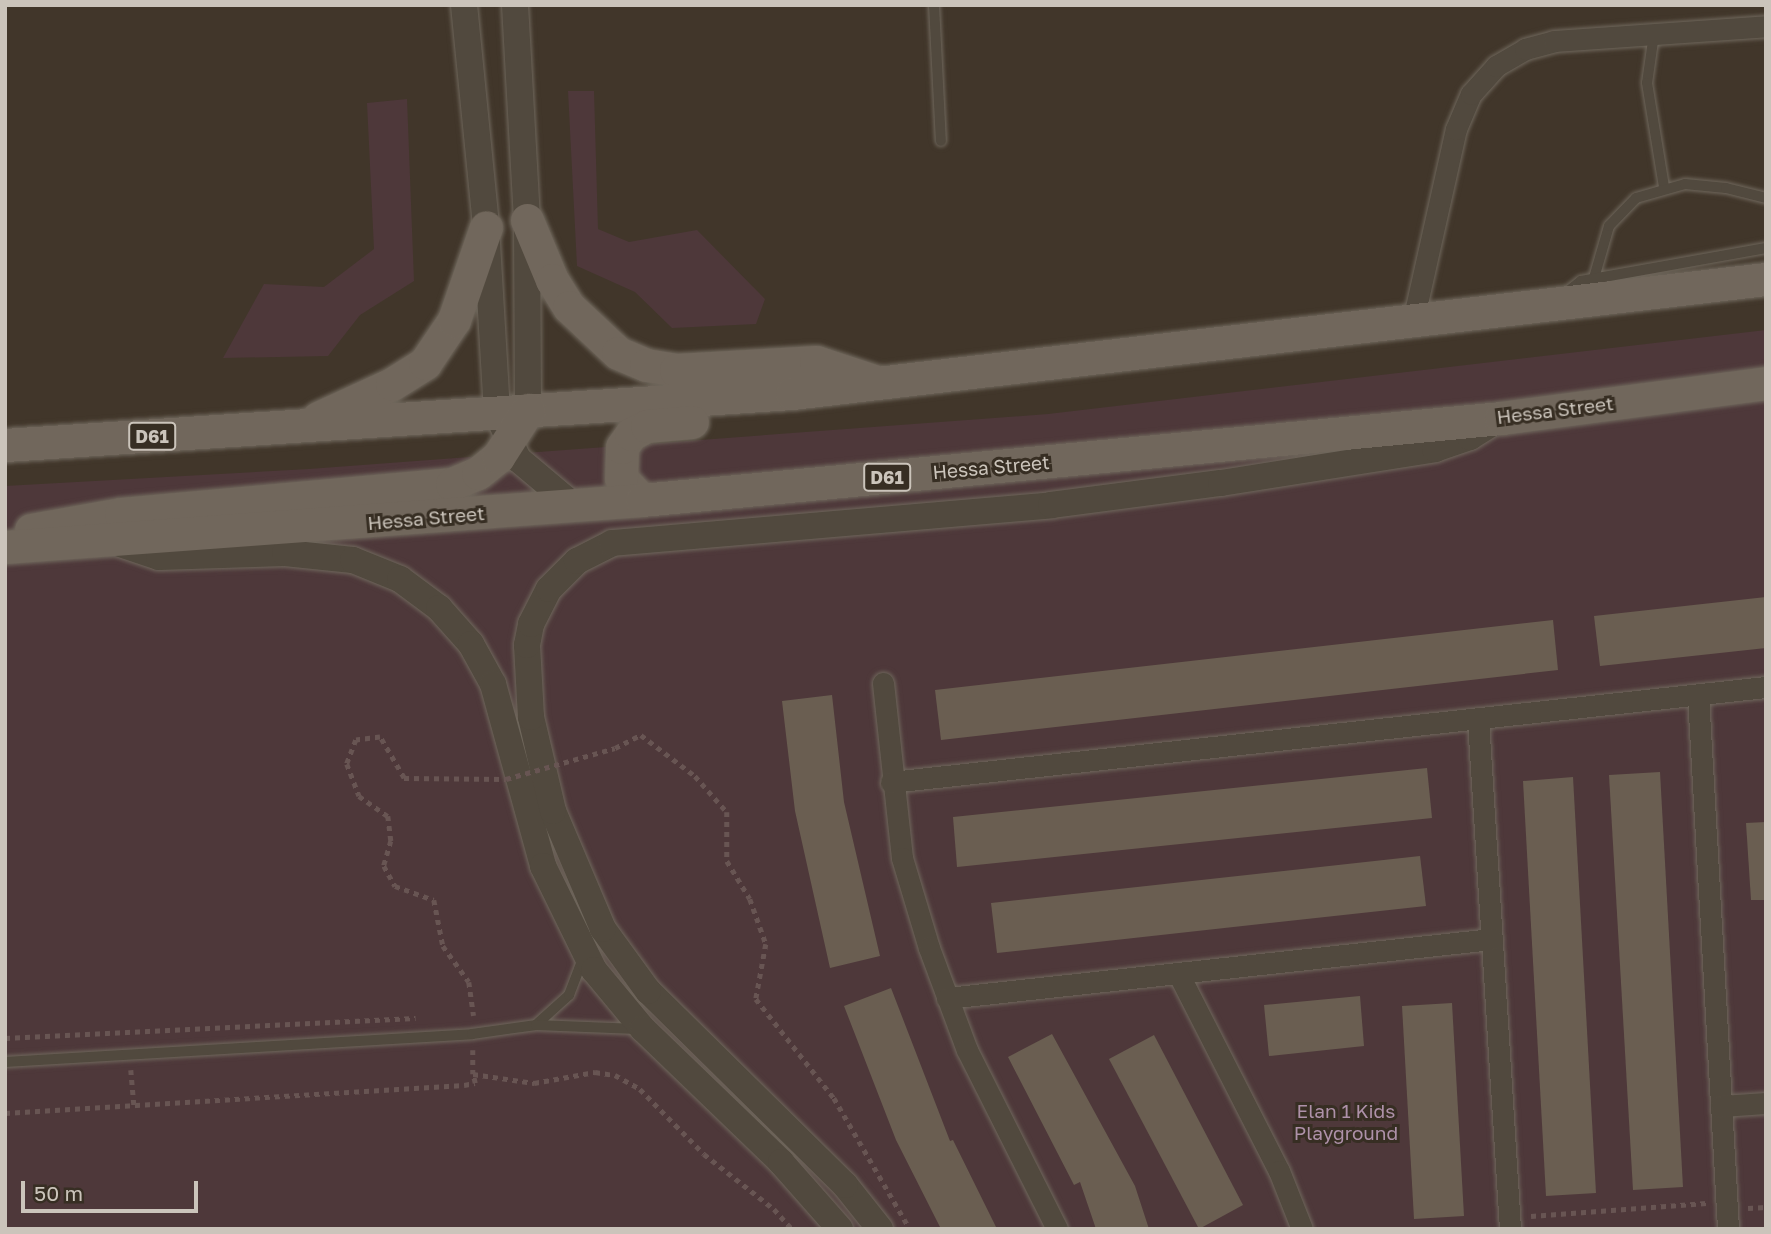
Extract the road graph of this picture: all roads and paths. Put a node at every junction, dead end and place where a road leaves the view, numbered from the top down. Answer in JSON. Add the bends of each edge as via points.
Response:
{"nodes":[{"id":1,"x":464,"y":5,"type":"edge"},
{"id":2,"x":515,"y":5,"type":"edge"},
{"id":3,"x":934,"y":5,"type":"edge"},
{"id":4,"x":1766,"y":26,"type":"edge"},
{"id":5,"x":1654,"y":34,"type":"junction"},
{"id":6,"x":941,"y":141,"type":"dead end"},
{"id":7,"x":1664,"y":187,"type":"junction"},
{"id":8,"x":1766,"y":198,"type":"edge"},
{"id":9,"x":527,"y":220,"type":"junction"},
{"id":10,"x":486,"y":228,"type":"junction"},
{"id":11,"x":1766,"y":247,"type":"edge"},
{"id":12,"x":1594,"y":278,"type":"junction"},
{"id":13,"x":1766,"y":279,"type":"edge"},
{"id":14,"x":1558,"y":306,"type":"junction"},
{"id":15,"x":1413,"y":321,"type":"junction"},
{"id":16,"x":879,"y":383,"type":"junction"},
{"id":17,"x":1766,"y":383,"type":"edge"},
{"id":18,"x":792,"y":393,"type":"junction"},
{"id":19,"x":512,"y":411,"type":"junction"},
{"id":20,"x":1501,"y":418,"type":"junction"},
{"id":21,"x":299,"y":426,"type":"junction"},
{"id":22,"x":508,"y":444,"type":"junction"},
{"id":23,"x":5,"y":445,"type":"edge"},
{"id":24,"x":642,"y":500,"type":"junction"},
{"id":25,"x":574,"y":506,"type":"junction"},
{"id":26,"x":5,"y":537,"type":"edge"},
{"id":27,"x":114,"y":542,"type":"junction"},
{"id":28,"x":5,"y":547,"type":"edge"},
{"id":29,"x":883,"y":683,"type":"dead end"},
{"id":30,"x":1766,"y":687,"type":"edge"},
{"id":31,"x":1698,"y":695,"type":"junction"},
{"id":32,"x":1478,"y":720,"type":"junction"},
{"id":33,"x":891,"y":782,"type":"junction"},
{"id":34,"x":1492,"y":939,"type":"junction"},
{"id":35,"x":584,"y":954,"type":"junction"},
{"id":36,"x":1178,"y":973,"type":"junction"},
{"id":37,"x":947,"y":998,"type":"junction"},
{"id":38,"x":474,"y":1016,"type":"dead end"},
{"id":39,"x":536,"y":1025,"type":"junction"},
{"id":40,"x":643,"y":1030,"type":"junction"},
{"id":41,"x":5,"y":1062,"type":"edge"},
{"id":42,"x":1766,"y":1103,"type":"edge"},
{"id":43,"x":1721,"y":1106,"type":"junction"},
{"id":44,"x":5,"y":1113,"type":"edge"},
{"id":45,"x":1726,"y":1202,"type":"junction"},
{"id":46,"x":1510,"y":1223,"type":"edge"},
{"id":47,"x":792,"y":1229,"type":"edge"},
{"id":48,"x":840,"y":1229,"type":"edge"},
{"id":49,"x":880,"y":1229,"type":"edge"},
{"id":50,"x":910,"y":1229,"type":"edge"},
{"id":51,"x":1057,"y":1229,"type":"edge"},
{"id":52,"x":1302,"y":1229,"type":"edge"},
{"id":53,"x":1728,"y":1229,"type":"edge"}],
"edges":[{"from":1,"to":10,"type":"street"},
{"from":2,"to":9,"type":"street"},
{"from":3,"to":6,"type":"lane"},
{"from":4,"to":5,"type":"street"},
{"from":5,"to":7,"type":"lane","via":[[1647,83]]},
{"from":5,"to":15,"type":"street","via":[[1539,45],[1512,55],[1482,79],[1456,129]]},
{"from":7,"to":8,"type":"lane","via":[[1707,185]]},
{"from":7,"to":12,"type":"lane","via":[[1636,198],[1616,215],[1604,237]]},
{"from":9,"to":16,"type":"main road","via":[[552,280],[569,307],[618,352],[646,365],[676,370],[816,362],[838,365]]},
{"from":9,"to":19,"type":"street"},
{"from":10,"to":19,"type":"street"},
{"from":10,"to":21,"type":"main road","via":[[454,320],[425,363],[392,384]]},
{"from":11,"to":12,"type":"lane"},
{"from":12,"to":14,"type":"lane","via":[[1572,287]]},
{"from":13,"to":14,"type":"main road","number":"D61"},
{"from":14,"to":15,"type":"main road","number":"D61"},
{"from":15,"to":16,"type":"main road","number":"D61"},
{"from":16,"to":18,"type":"main road","number":"D61"},
{"from":17,"to":20,"type":"main road","name":"Hessa Street","number":"D61"},
{"from":18,"to":19,"type":"main road","number":"D61"},
{"from":18,"to":24,"type":"main road","via":[[759,414],[647,426],[631,434],[618,462],[624,485]]},
{"from":19,"to":21,"type":"main road","number":"D61"},
{"from":19,"to":22,"type":"main road"},
{"from":20,"to":24,"type":"main road","name":"Hessa Street","number":"D61"},
{"from":20,"to":49,"type":"street","via":[[1471,437],[1435,449],[1220,483],[1051,505],[612,543],[577,561],[549,589],[531,624],[527,645],[531,717],[553,811],[598,920],[641,984],[845,1185]]},
{"from":21,"to":23,"type":"main road","number":"D61"},
{"from":22,"to":25,"type":"street","via":[[529,472]]},
{"from":22,"to":26,"type":"main road","via":[[478,473],[452,484],[121,514]]},
{"from":24,"to":25,"type":"main road","name":"Hessa Street","number":"D61"},
{"from":25,"to":27,"type":"main road","name":"Hessa Street","number":"D61"},
{"from":27,"to":28,"type":"main road","name":"Hessa Street","number":"D61"},
{"from":27,"to":35,"type":"street","via":[[159,557],[285,553],[352,560],[400,579],[439,608],[471,644],[493,684],[543,866]]},
{"from":29,"to":33,"type":"street"},
{"from":30,"to":31,"type":"street"},
{"from":31,"to":32,"type":"street"},
{"from":31,"to":43,"type":"street"},
{"from":32,"to":33,"type":"street"},
{"from":32,"to":34,"type":"street"},
{"from":33,"to":37,"type":"street","via":[[902,858]]},
{"from":34,"to":36,"type":"street"},
{"from":34,"to":46,"type":"street"},
{"from":35,"to":39,"type":"lane","via":[[569,995]]},
{"from":35,"to":40,"type":"street"},
{"from":36,"to":37,"type":"street"},
{"from":36,"to":52,"type":"street","via":[[1279,1171]]},
{"from":37,"to":51,"type":"street","via":[[967,1050]]},
{"from":38,"to":50,"type":"path","bridge":true,"via":[[469,982],[443,946],[434,900],[395,886],[384,866],[391,841],[388,816],[359,796],[347,764],[356,740],[380,737],[404,778],[506,779],[615,748],[641,735],[695,776],[727,812],[727,860],[750,899],[766,944],[756,999],[834,1098]]},
{"from":39,"to":40,"type":"lane"},
{"from":39,"to":41,"type":"lane","via":[[472,1034]]},
{"from":40,"to":48,"type":"street","via":[[781,1162]]},
{"from":42,"to":43,"type":"street"},
{"from":43,"to":45,"type":"street"},
{"from":44,"to":47,"type":"path","via":[[464,1085],[475,1083],[473,1074],[534,1083],[595,1072],[615,1075],[640,1089],[704,1154],[774,1209]]},
{"from":45,"to":46,"type":"path"},
{"from":45,"to":53,"type":"street"}]}
